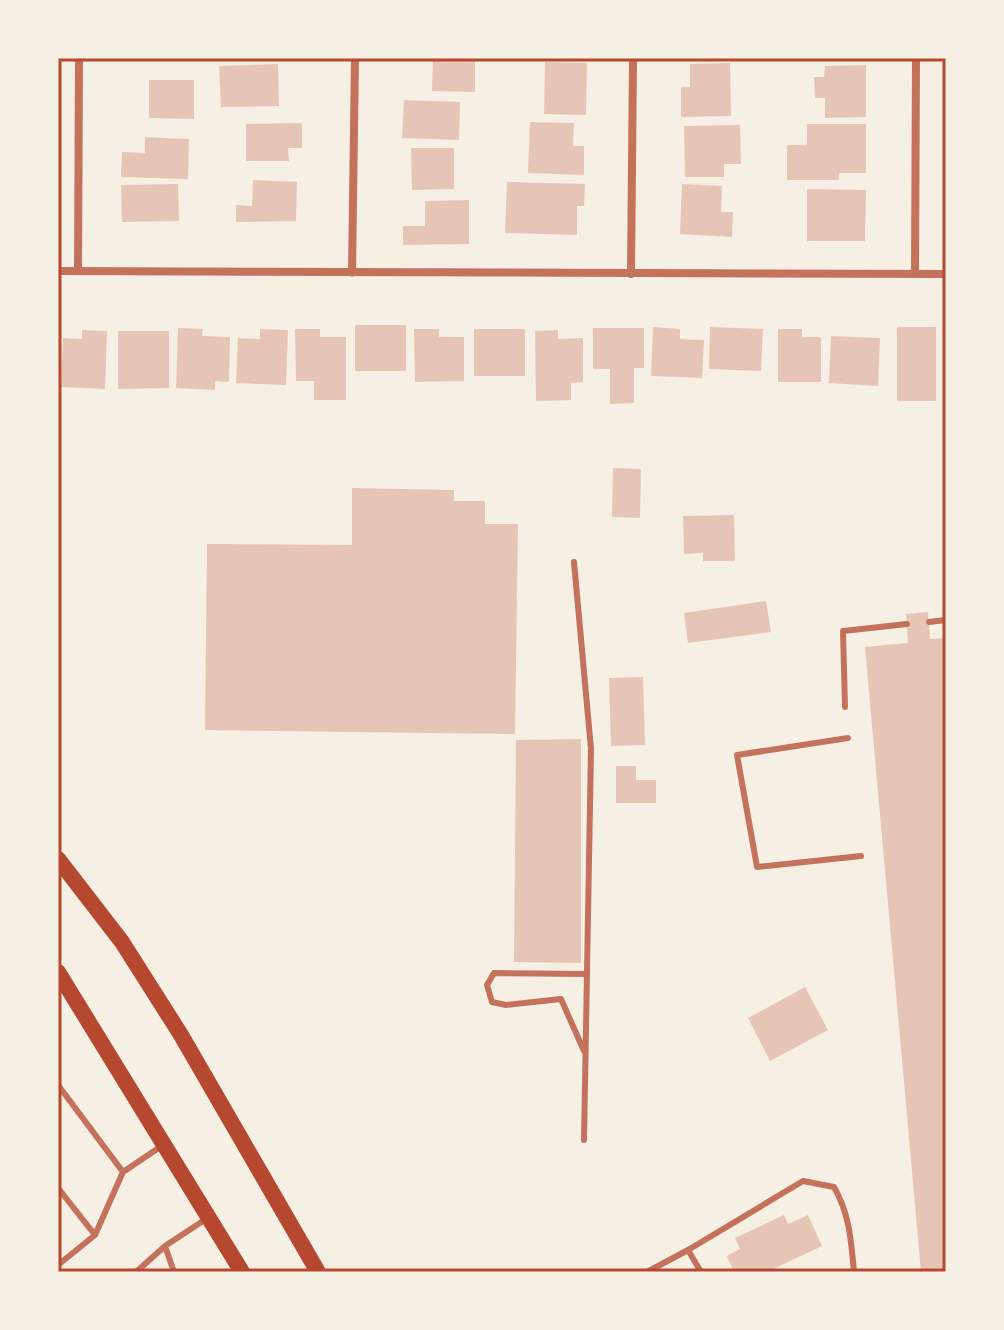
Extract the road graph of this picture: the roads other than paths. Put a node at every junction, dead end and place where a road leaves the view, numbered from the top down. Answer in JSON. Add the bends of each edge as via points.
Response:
{"nodes":[{"id":1,"x":79,"y":58,"type":"edge"},
{"id":2,"x":355,"y":58,"type":"edge"},
{"id":3,"x":633,"y":58,"type":"edge"},
{"id":4,"x":916,"y":58,"type":"edge"},
{"id":5,"x":58,"y":271,"type":"edge"},
{"id":6,"x":78,"y":271,"type":"junction"},
{"id":7,"x":352,"y":273,"type":"junction"},
{"id":8,"x":631,"y":274,"type":"junction"},
{"id":9,"x":915,"y":274,"type":"junction"},
{"id":10,"x":946,"y":274,"type":"edge"},
{"id":11,"x":574,"y":562,"type":"dead end"},
{"id":12,"x":946,"y":620,"type":"edge"},
{"id":13,"x":929,"y":622,"type":"dead end"},
{"id":14,"x":907,"y":624,"type":"dead end"},
{"id":15,"x":845,"y":707,"type":"dead end"},
{"id":16,"x":848,"y":738,"type":"dead end"},
{"id":17,"x":861,"y":856,"type":"dead end"},
{"id":18,"x":58,"y":859,"type":"edge"},
{"id":19,"x":58,"y":972,"type":"edge"},
{"id":20,"x":587,"y":974,"type":"junction"},
{"id":21,"x":585,"y":1054,"type":"junction"},
{"id":22,"x":58,"y":1085,"type":"edge"},
{"id":23,"x":584,"y":1140,"type":"dead end"},
{"id":24,"x":164,"y":1145,"type":"junction"},
{"id":25,"x":123,"y":1172,"type":"junction"},
{"id":26,"x":58,"y":1188,"type":"edge"},
{"id":27,"x":209,"y":1217,"type":"junction"},
{"id":28,"x":95,"y":1235,"type":"junction"},
{"id":29,"x":165,"y":1246,"type":"junction"},
{"id":30,"x":688,"y":1250,"type":"junction"},
{"id":31,"x":58,"y":1265,"type":"edge"},
{"id":32,"x":852,"y":1271,"type":"edge"},
{"id":33,"x":136,"y":1272,"type":"edge"},
{"id":34,"x":174,"y":1272,"type":"edge"},
{"id":35,"x":242,"y":1272,"type":"edge"},
{"id":36,"x":318,"y":1272,"type":"edge"},
{"id":37,"x":647,"y":1272,"type":"edge"},
{"id":38,"x":701,"y":1272,"type":"edge"}],
"edges":[{"from":1,"to":6,"type":"street"},
{"from":2,"to":7,"type":"street"},
{"from":3,"to":8,"type":"street"},
{"from":4,"to":9,"type":"street"},
{"from":5,"to":6,"type":"street"},
{"from":6,"to":7,"type":"street"},
{"from":7,"to":8,"type":"street"},
{"from":8,"to":9,"type":"street"},
{"from":9,"to":10,"type":"street"},
{"from":11,"to":20,"type":"lane","via":[[591,749]]},
{"from":12,"to":13,"type":"lane"},
{"from":14,"to":15,"type":"lane","via":[[843,631]]},
{"from":16,"to":17,"type":"lane","via":[[737,755],[757,867]]},
{"from":18,"to":36,"type":"main road","via":[[122,942],[181,1035]]},
{"from":19,"to":24,"type":"main road"},
{"from":20,"to":21,"type":"lane"},
{"from":20,"to":21,"type":"lane","via":[[494,973],[487,985],[492,1002],[506,1005],[561,999]]},
{"from":21,"to":23,"type":"lane"},
{"from":22,"to":25,"type":"lane"},
{"from":24,"to":25,"type":"lane"},
{"from":24,"to":27,"type":"main road"},
{"from":25,"to":28,"type":"lane"},
{"from":26,"to":28,"type":"lane"},
{"from":27,"to":29,"type":"lane"},
{"from":27,"to":35,"type":"main road"},
{"from":28,"to":31,"type":"lane"},
{"from":29,"to":33,"type":"lane"},
{"from":29,"to":34,"type":"lane"},
{"from":30,"to":32,"type":"lane","via":[[803,1181],[815,1181],[834,1187],[843,1203],[850,1222]]},
{"from":30,"to":37,"type":"lane"},
{"from":30,"to":38,"type":"lane"}]}
